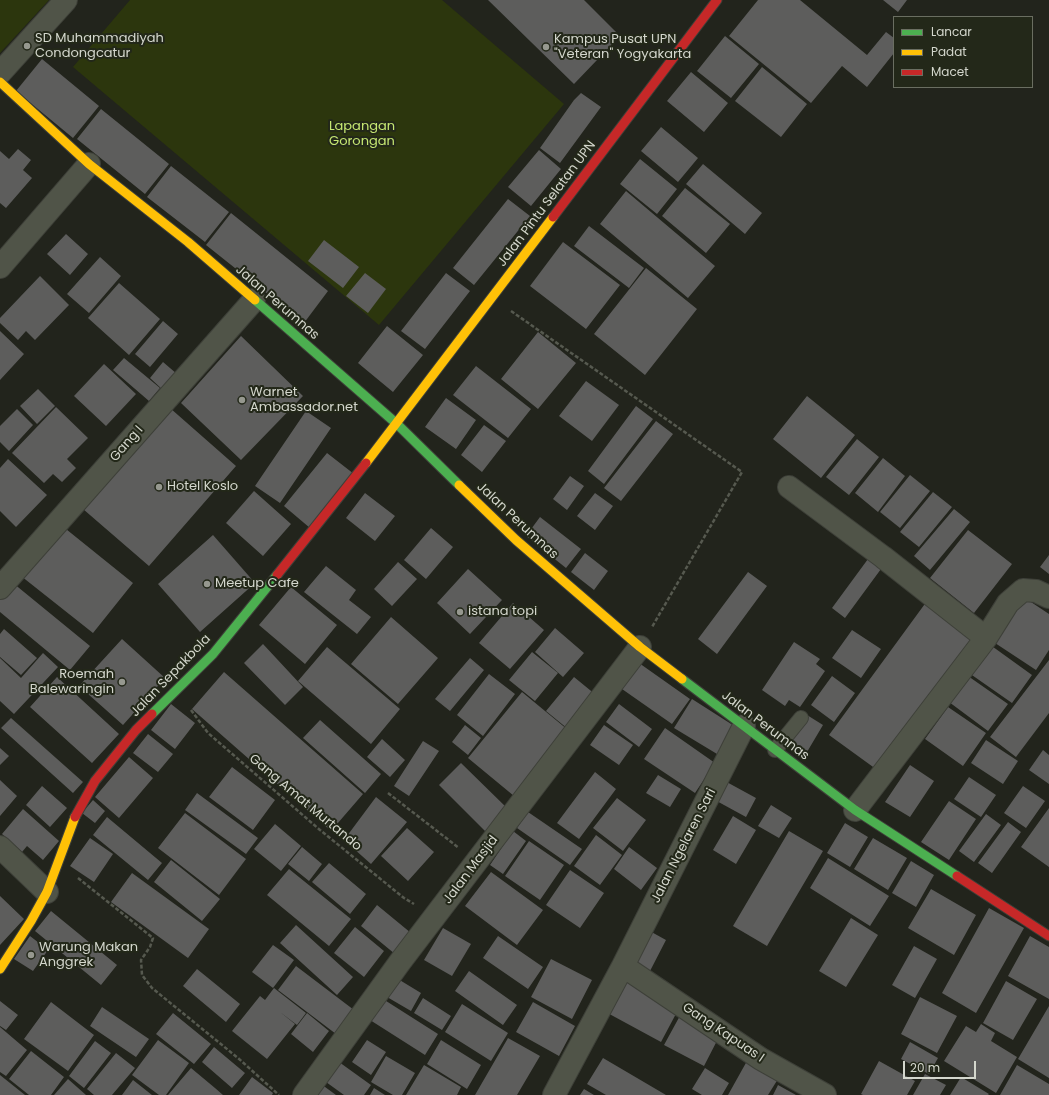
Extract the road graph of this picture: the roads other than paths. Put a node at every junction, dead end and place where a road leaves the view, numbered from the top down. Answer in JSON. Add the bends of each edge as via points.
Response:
{"nodes":[{"id":1,"x":66,"y":0,"type":"edge"},
{"id":2,"x":717,"y":0,"type":"edge"},
{"id":3,"x":0,"y":74,"type":"edge"},
{"id":4,"x":0,"y":82,"type":"edge"},
{"id":5,"x":90,"y":164,"type":"junction"},
{"id":6,"x":0,"y":267,"type":"edge"},
{"id":7,"x":254,"y":300,"type":"junction"},
{"id":8,"x":397,"y":424,"type":"junction"},
{"id":9,"x":789,"y":487,"type":"dead end"},
{"id":10,"x":0,"y":588,"type":"edge"},
{"id":11,"x":1049,"y":597,"type":"edge"},
{"id":12,"x":986,"y":638,"type":"junction"},
{"id":13,"x":640,"y":646,"type":"junction"},
{"id":14,"x":801,"y":718,"type":"dead end"},
{"id":15,"x":744,"y":726,"type":"junction"},
{"id":16,"x":775,"y":750,"type":"junction"},
{"id":17,"x":855,"y":810,"type":"junction"},
{"id":18,"x":0,"y":847,"type":"edge"},
{"id":19,"x":47,"y":892,"type":"junction"},
{"id":20,"x":1049,"y":936,"type":"edge"},
{"id":21,"x":623,"y":966,"type":"junction"},
{"id":22,"x":0,"y":969,"type":"edge"},
{"id":23,"x":304,"y":1095,"type":"edge"},
{"id":24,"x":554,"y":1095,"type":"edge"},
{"id":25,"x":825,"y":1095,"type":"edge"}],
"edges":[{"from":1,"to":3,"type":"street"},
{"from":2,"to":8,"type":"main road","name":"Jalan Pintu Selatan UPN"},
{"from":4,"to":5,"type":"main road","name":"Jalan Perumnas"},
{"from":5,"to":6,"type":"street"},
{"from":5,"to":7,"type":"main road","name":"Jalan Perumnas","via":[[188,242]]},
{"from":7,"to":8,"type":"main road","name":"Jalan Perumnas"},
{"from":7,"to":10,"type":"street","name":"Gang I"},
{"from":8,"to":13,"type":"main road","name":"Jalan Perumnas","via":[[516,540]]},
{"from":8,"to":19,"type":"main road","name":"Jalan Sepakbola","via":[[213,654],[136,730],[95,781],[75,817]]},
{"from":9,"to":12,"type":"street"},
{"from":11,"to":12,"type":"street","via":[[1036,591],[1023,590],[1008,603]]},
{"from":12,"to":17,"type":"street"},
{"from":13,"to":15,"type":"main road","name":"Jalan Perumnas"},
{"from":13,"to":23,"type":"street","name":"Jalan Masjid"},
{"from":14,"to":16,"type":"lane"},
{"from":15,"to":16,"type":"main road","name":"Jalan Perumnas"},
{"from":15,"to":21,"type":"street","name":"Jalan Ngelaren Sari"},
{"from":16,"to":17,"type":"main road","name":"Jalan Perumnas"},
{"from":17,"to":20,"type":"main road","name":"Jalan Perumnas"},
{"from":18,"to":19,"type":"street"},
{"from":19,"to":22,"type":"main road","name":"Jalan Sepakbola"},
{"from":21,"to":24,"type":"street","name":"Jalan Ngelaren Sari"},
{"from":21,"to":25,"type":"street","name":"Gang Kapuas I","via":[[761,1059]]}]}
